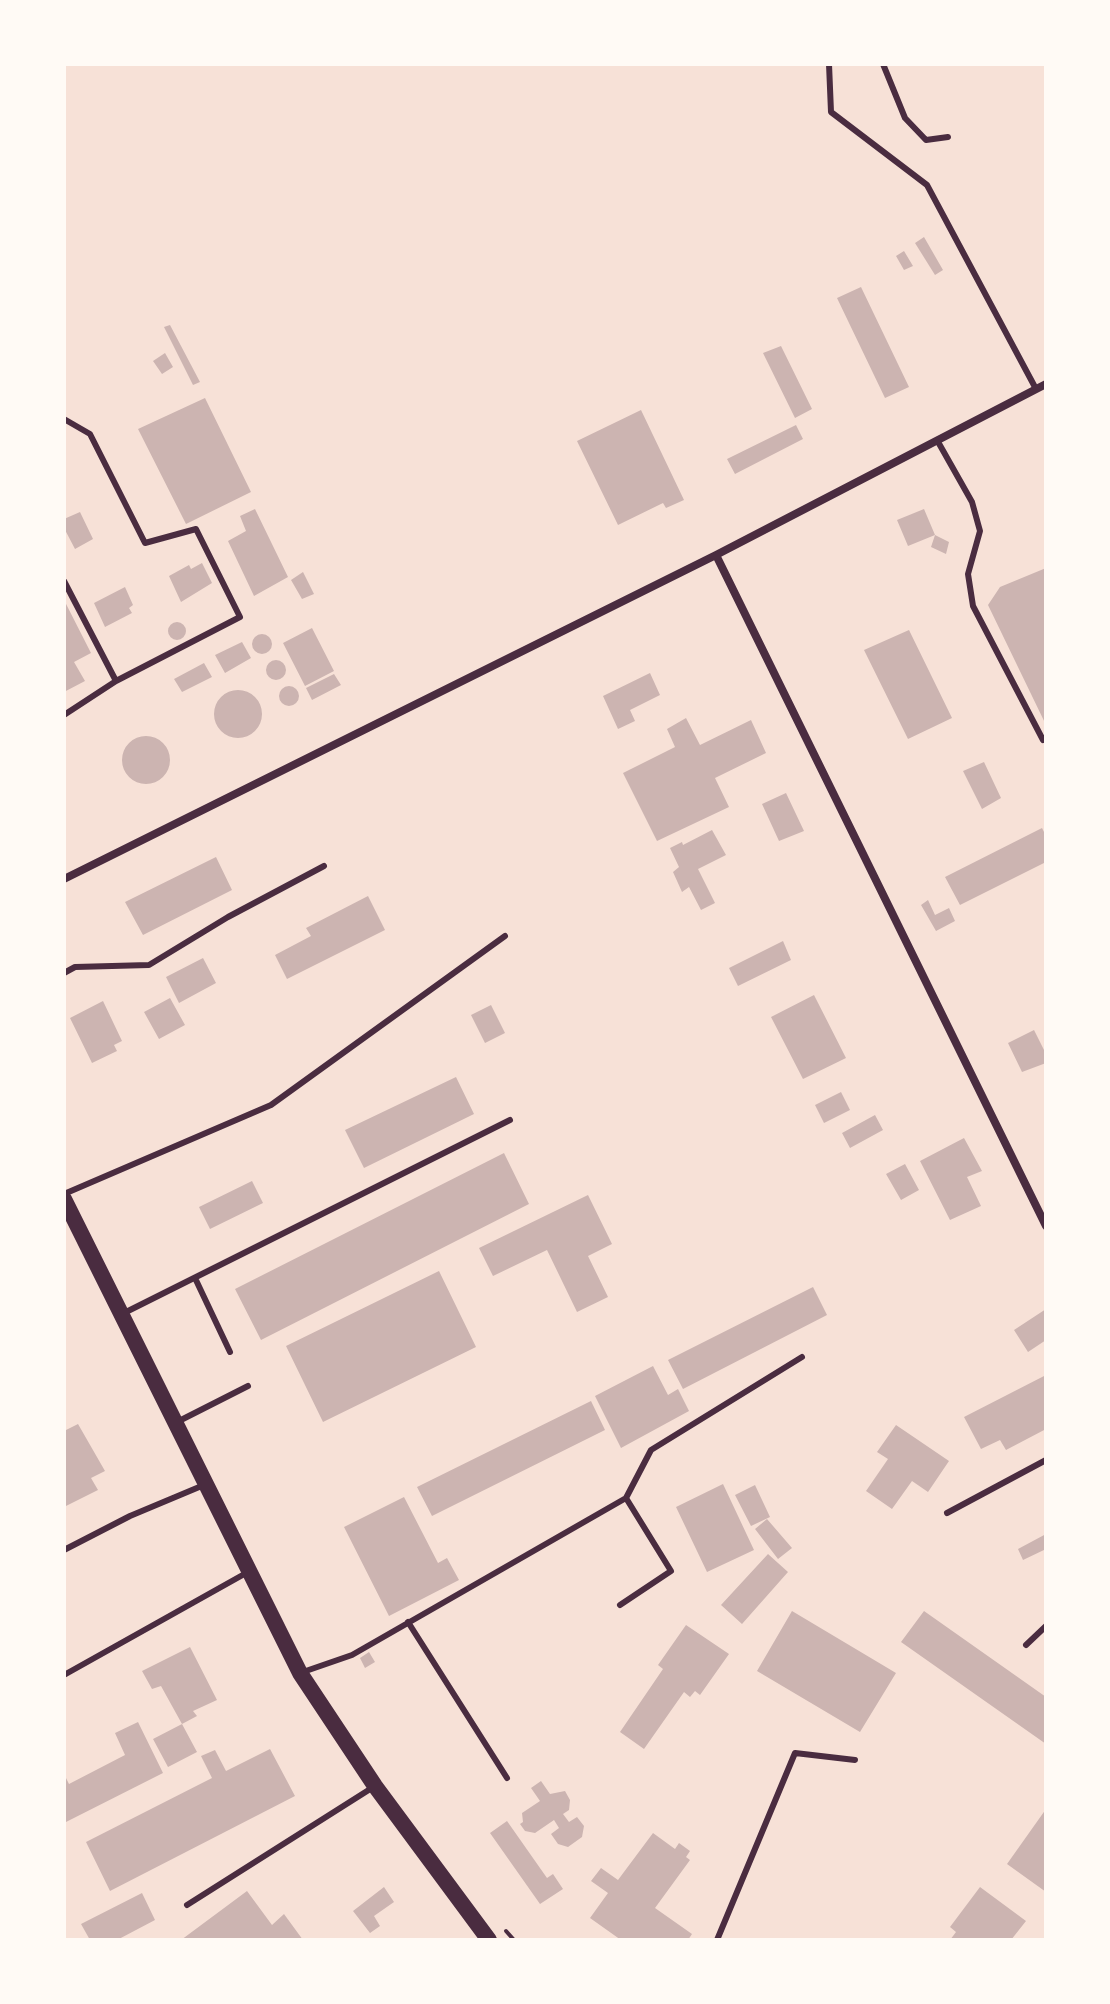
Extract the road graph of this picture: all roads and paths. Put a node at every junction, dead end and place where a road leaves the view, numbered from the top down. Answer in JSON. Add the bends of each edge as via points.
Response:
{"nodes":[{"id":1,"x":829,"y":64,"type":"edge"},
{"id":2,"x":883,"y":64,"type":"edge"},
{"id":3,"x":948,"y":137,"type":"dead end"},
{"id":4,"x":1046,"y":384,"type":"edge"},
{"id":5,"x":1036,"y":389,"type":"junction"},
{"id":6,"x":64,"y":419,"type":"edge"},
{"id":7,"x":937,"y":440,"type":"junction"},
{"id":8,"x":716,"y":555,"type":"junction"},
{"id":9,"x":64,"y":581,"type":"edge"},
{"id":10,"x":116,"y":681,"type":"junction"},
{"id":11,"x":64,"y":715,"type":"edge"},
{"id":12,"x":1046,"y":738,"type":"edge"},
{"id":13,"x":324,"y":866,"type":"dead end"},
{"id":14,"x":64,"y":879,"type":"edge"},
{"id":15,"x":505,"y":936,"type":"dead end"},
{"id":16,"x":64,"y":973,"type":"edge"},
{"id":17,"x":510,"y":1120,"type":"dead end"},
{"id":18,"x":64,"y":1196,"type":"edge"},
{"id":19,"x":1046,"y":1226,"type":"edge"},
{"id":20,"x":195,"y":1278,"type":"junction"},
{"id":21,"x":121,"y":1315,"type":"junction"},
{"id":22,"x":230,"y":1352,"type":"dead end"},
{"id":23,"x":802,"y":1357,"type":"dead end"},
{"id":24,"x":248,"y":1386,"type":"dead end"},
{"id":25,"x":174,"y":1424,"type":"junction"},
{"id":26,"x":1046,"y":1460,"type":"edge"},
{"id":27,"x":204,"y":1485,"type":"junction"},
{"id":28,"x":626,"y":1498,"type":"junction"},
{"id":29,"x":947,"y":1513,"type":"dead end"},
{"id":30,"x":64,"y":1550,"type":"edge"},
{"id":31,"x":248,"y":1572,"type":"junction"},
{"id":32,"x":620,"y":1605,"type":"dead end"},
{"id":33,"x":408,"y":1622,"type":"junction"},
{"id":34,"x":1046,"y":1626,"type":"edge"},
{"id":35,"x":1026,"y":1645,"type":"dead end"},
{"id":36,"x":300,"y":1673,"type":"junction"},
{"id":37,"x":64,"y":1675,"type":"edge"},
{"id":38,"x":855,"y":1760,"type":"dead end"},
{"id":39,"x":507,"y":1778,"type":"dead end"},
{"id":40,"x":375,"y":1786,"type":"junction"},
{"id":41,"x":187,"y":1905,"type":"dead end"},
{"id":42,"x":497,"y":1921,"type":"dead end"},
{"id":43,"x":489,"y":1940,"type":"edge"},
{"id":44,"x":514,"y":1940,"type":"edge"},
{"id":45,"x":717,"y":1940,"type":"edge"}],
"edges":[{"from":1,"to":5,"type":"lane","via":[[831,112],[927,185]]},
{"from":2,"to":3,"type":"lane","via":[[905,118],[926,140]]},
{"from":4,"to":5,"type":"street"},
{"from":5,"to":7,"type":"street"},
{"from":6,"to":10,"type":"lane","via":[[90,434],[145,543],[196,529],[240,617]]},
{"from":7,"to":8,"type":"street"},
{"from":7,"to":12,"type":"lane","via":[[972,502],[980,531],[968,574],[973,606]]},
{"from":8,"to":14,"type":"street"},
{"from":8,"to":19,"type":"street"},
{"from":9,"to":10,"type":"lane"},
{"from":10,"to":11,"type":"lane"},
{"from":13,"to":16,"type":"lane","via":[[149,965],[75,967]]},
{"from":15,"to":18,"type":"lane","via":[[271,1105]]},
{"from":17,"to":20,"type":"lane"},
{"from":18,"to":21,"type":"main road"},
{"from":20,"to":21,"type":"lane"},
{"from":20,"to":22,"type":"lane"},
{"from":21,"to":25,"type":"main road"},
{"from":23,"to":28,"type":"lane","via":[[651,1450]]},
{"from":24,"to":25,"type":"lane"},
{"from":25,"to":27,"type":"main road"},
{"from":26,"to":29,"type":"lane"},
{"from":27,"to":30,"type":"lane"},
{"from":27,"to":31,"type":"main road"},
{"from":28,"to":32,"type":"lane","via":[[671,1571]]},
{"from":28,"to":33,"type":"lane"},
{"from":31,"to":36,"type":"main road"},
{"from":31,"to":37,"type":"lane"},
{"from":33,"to":36,"type":"lane","via":[[352,1655]]},
{"from":33,"to":39,"type":"lane"},
{"from":34,"to":35,"type":"lane"},
{"from":36,"to":40,"type":"main road"},
{"from":38,"to":45,"type":"lane","via":[[795,1753]]},
{"from":40,"to":41,"type":"lane"},
{"from":40,"to":43,"type":"main road"},
{"from":42,"to":44,"type":"path"}]}
